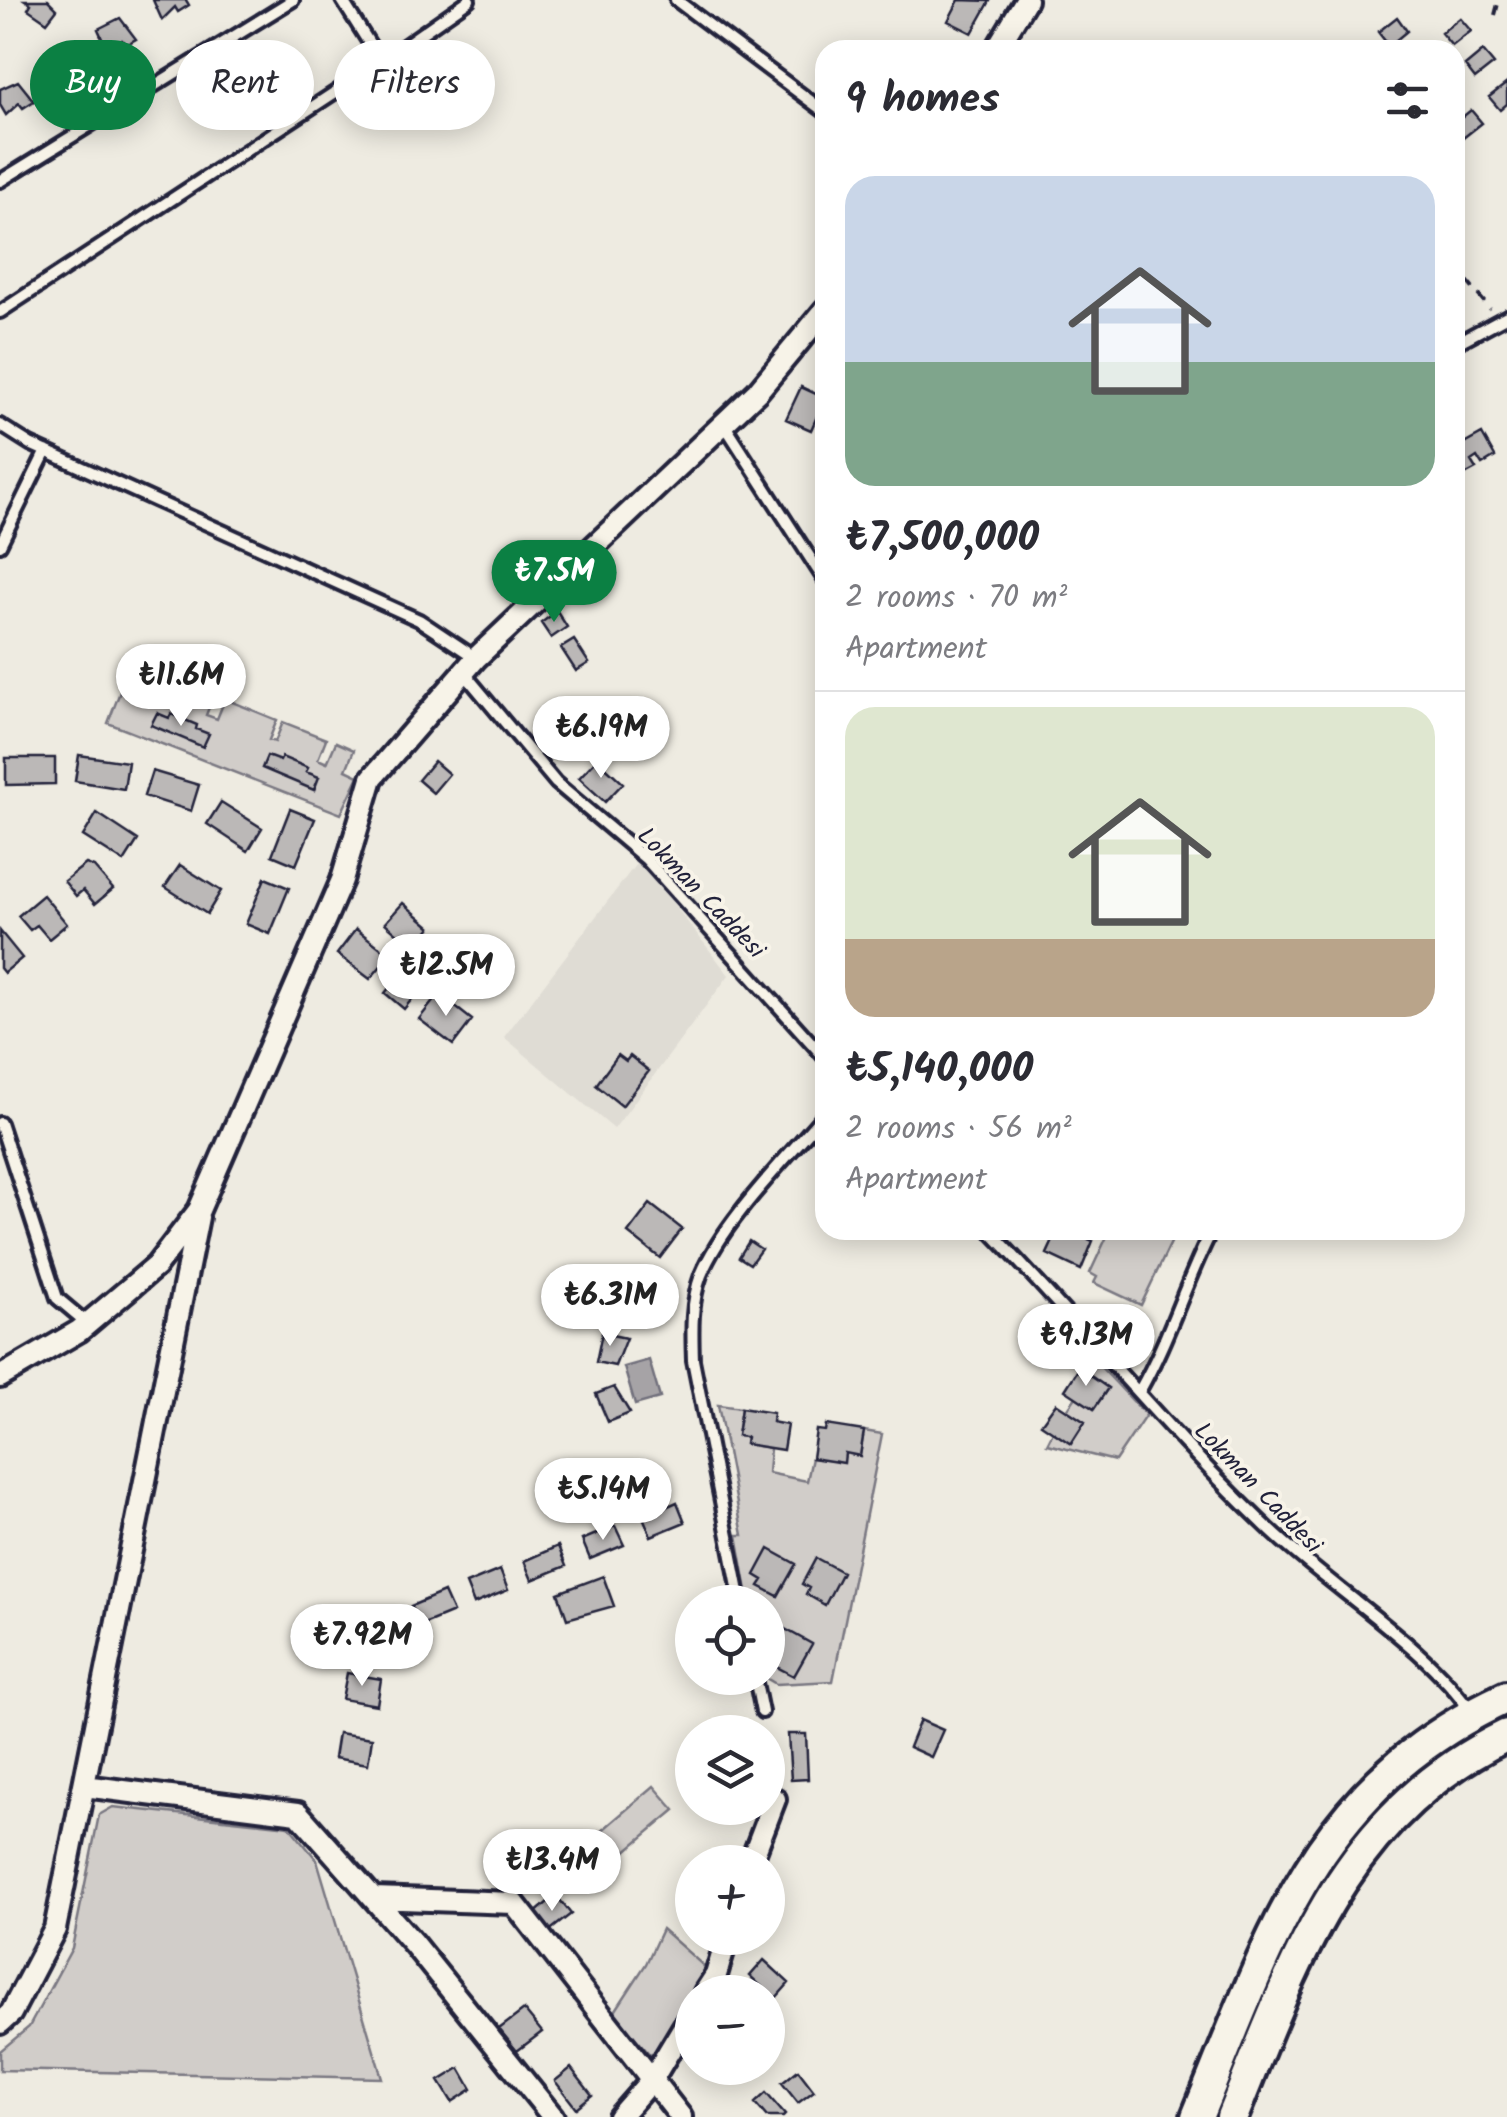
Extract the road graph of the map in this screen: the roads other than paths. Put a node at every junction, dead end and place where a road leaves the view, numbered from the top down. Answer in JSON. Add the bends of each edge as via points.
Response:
{"nodes":[{"id":1,"x":293,"y":0,"type":"edge"},
{"id":2,"x":342,"y":0,"type":"edge"},
{"id":3,"x":469,"y":0,"type":"edge"},
{"id":4,"x":676,"y":0,"type":"edge"},
{"id":5,"x":1026,"y":0,"type":"edge"},
{"id":6,"x":367,"y":40,"type":"edge"},
{"id":7,"x":412,"y":40,"type":"edge"},
{"id":8,"x":1002,"y":40,"type":"edge"},
{"id":9,"x":334,"y":93,"type":"edge"},
{"id":10,"x":815,"y":104,"type":"edge"},
{"id":11,"x":0,"y":181,"type":"edge"},
{"id":12,"x":0,"y":312,"type":"edge"},
{"id":13,"x":1503,"y":318,"type":"edge"},
{"id":14,"x":815,"y":322,"type":"edge"},
{"id":15,"x":1465,"y":339,"type":"edge"},
{"id":16,"x":723,"y":423,"type":"junction"},
{"id":17,"x":0,"y":425,"type":"edge"},
{"id":18,"x":46,"y":452,"type":"junction"},
{"id":19,"x":0,"y":545,"type":"edge"},
{"id":20,"x":815,"y":566,"type":"edge"},
{"id":21,"x":470,"y":665,"type":"junction"},
{"id":22,"x":815,"y":1047,"type":"edge"},
{"id":23,"x":0,"y":1123,"type":"edge"},
{"id":24,"x":815,"y":1125,"type":"edge"},
{"id":25,"x":199,"y":1210,"type":"junction"},
{"id":26,"x":998,"y":1240,"type":"edge"},
{"id":27,"x":1207,"y":1240,"type":"edge"},
{"id":28,"x":88,"y":1324,"type":"junction"},
{"id":29,"x":0,"y":1377,"type":"edge"},
{"id":30,"x":1140,"y":1390,"type":"junction"},
{"id":31,"x":737,"y":1585,"type":"edge"},
{"id":32,"x":758,"y":1695,"type":"edge"},
{"id":33,"x":1507,"y":1698,"type":"edge"},
{"id":34,"x":762,"y":1712,"type":"dead end"},
{"id":35,"x":1472,"y":1714,"type":"junction"},
{"id":36,"x":1507,"y":1736,"type":"edge"},
{"id":37,"x":84,"y":1786,"type":"junction"},
{"id":38,"x":374,"y":1898,"type":"junction"},
{"id":39,"x":0,"y":2022,"type":"edge"},
{"id":40,"x":675,"y":2042,"type":"edge"},
{"id":41,"x":654,"y":2078,"type":"junction"},
{"id":42,"x":553,"y":2117,"type":"edge"},
{"id":43,"x":618,"y":2117,"type":"edge"},
{"id":44,"x":681,"y":2117,"type":"edge"},
{"id":45,"x":1196,"y":2117,"type":"edge"},
{"id":46,"x":1232,"y":2117,"type":"edge"}],
"edges":[{"from":1,"to":11,"type":"lane"},
{"from":2,"to":6,"type":"lane"},
{"from":3,"to":7,"type":"lane"},
{"from":4,"to":10,"type":"lane"},
{"from":5,"to":8,"type":"street"},
{"from":9,"to":12,"type":"lane"},
{"from":13,"to":15,"type":"lane"},
{"from":14,"to":16,"type":"street"},
{"from":16,"to":20,"type":"lane"},
{"from":16,"to":21,"type":"street"},
{"from":17,"to":18,"type":"lane","name":"Lokman Caddesi"},
{"from":18,"to":19,"type":"lane"},
{"from":18,"to":21,"type":"lane","name":"Lokman Caddesi","via":[[419,620]]},
{"from":21,"to":22,"type":"lane","name":"Lokman Caddesi","via":[[556,783],[646,859]]},
{"from":21,"to":25,"type":"street","via":[[372,778],[342,880]]},
{"from":23,"to":28,"type":"lane","via":[[58,1298]]},
{"from":24,"to":31,"type":"lane","via":[[741,1211],[702,1274],[691,1319]]},
{"from":25,"to":28,"type":"street","via":[[156,1266]]},
{"from":25,"to":37,"type":"street"},
{"from":26,"to":30,"type":"lane","name":"Lokman Caddesi"},
{"from":27,"to":30,"type":"lane"},
{"from":28,"to":29,"type":"street"},
{"from":30,"to":35,"type":"lane","name":"Lokman Caddesi","via":[[1253,1514],[1458,1692]]},
{"from":32,"to":34,"type":"lane"},
{"from":33,"to":35,"type":"main road"},
{"from":35,"to":45,"type":"main road","via":[[1364,1798],[1306,1872],[1279,1919]]},
{"from":36,"to":46,"type":"main road","via":[[1427,1788],[1349,1868],[1302,1947]]},
{"from":37,"to":38,"type":"street","via":[[298,1813]]},
{"from":37,"to":39,"type":"street","via":[[55,1929]]},
{"from":38,"to":41,"type":"street","via":[[514,1903]]},
{"from":38,"to":42,"type":"street"},
{"from":40,"to":41,"type":"street"},
{"from":41,"to":43,"type":"street"},
{"from":41,"to":44,"type":"street"}]}
